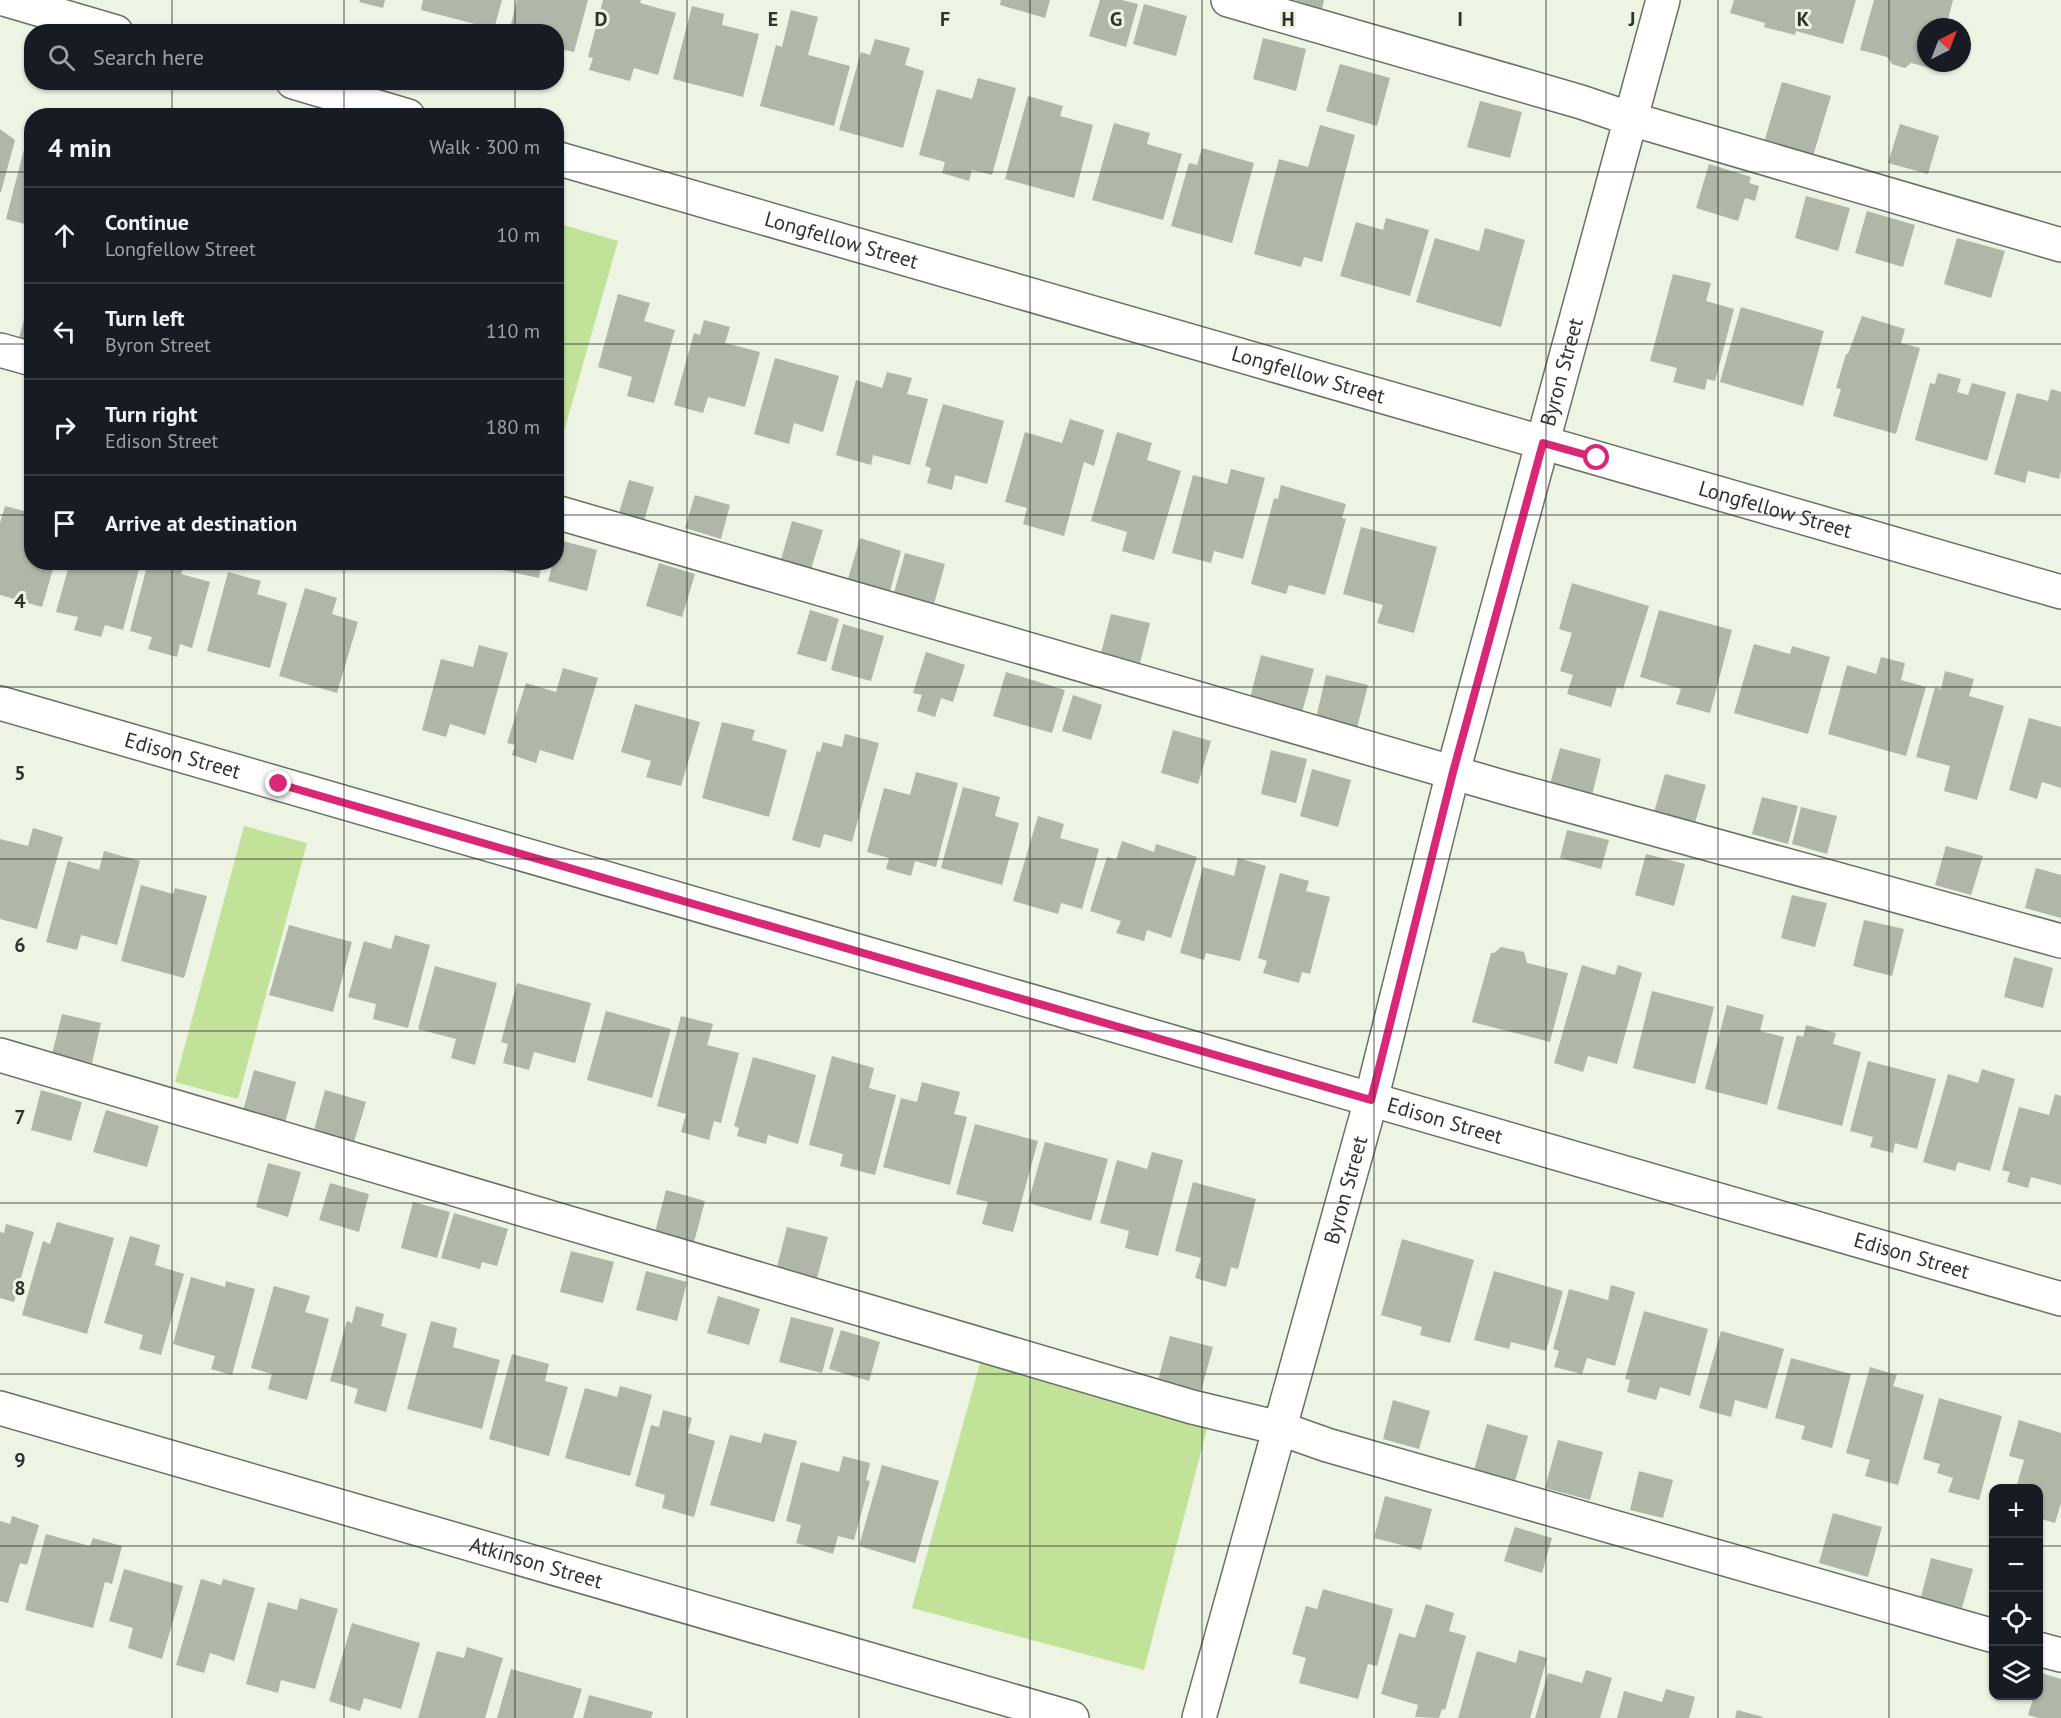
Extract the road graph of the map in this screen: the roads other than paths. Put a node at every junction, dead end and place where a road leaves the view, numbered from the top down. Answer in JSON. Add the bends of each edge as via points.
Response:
{"nodes":[{"id":1,"x":7,"y":0,"type":"edge"},
{"id":2,"x":1228,"y":0,"type":"edge"},
{"id":3,"x":1663,"y":0,"type":"edge"},
{"id":4,"x":89,"y":24,"type":"edge"},
{"id":5,"x":320,"y":90,"type":"edge"},
{"id":6,"x":381,"y":108,"type":"edge"},
{"id":7,"x":1631,"y":118,"type":"junction"},
{"id":8,"x":564,"y":160,"type":"edge"},
{"id":9,"x":2061,"y":245,"type":"edge"},
{"id":10,"x":0,"y":350,"type":"edge"},
{"id":11,"x":24,"y":357,"type":"edge"},
{"id":12,"x":1543,"y":443,"type":"junction"},
{"id":13,"x":564,"y":514,"type":"edge"},
{"id":14,"x":2061,"y":592,"type":"edge"},
{"id":15,"x":0,"y":703,"type":"edge"},
{"id":16,"x":1453,"y":772,"type":"junction"},
{"id":17,"x":2061,"y":941,"type":"edge"},
{"id":18,"x":0,"y":1055,"type":"edge"},
{"id":19,"x":1371,"y":1100,"type":"junction"},
{"id":20,"x":2061,"y":1299,"type":"edge"},
{"id":21,"x":0,"y":1408,"type":"edge"},
{"id":22,"x":1279,"y":1428,"type":"junction"},
{"id":23,"x":1989,"y":1635,"type":"edge"},
{"id":24,"x":2043,"y":1650,"type":"edge"},
{"id":25,"x":2061,"y":1655,"type":"edge"},
{"id":26,"x":1072,"y":1718,"type":"edge"},
{"id":27,"x":1199,"y":1718,"type":"edge"}],
"edges":[{"from":1,"to":4,"type":"street"},
{"from":2,"to":7,"type":"street"},
{"from":3,"to":7,"type":"street","name":"Byron Street"},
{"from":5,"to":6,"type":"street"},
{"from":7,"to":9,"type":"street"},
{"from":7,"to":12,"type":"street","name":"Byron Street"},
{"from":8,"to":12,"type":"street","name":"Longfellow Street"},
{"from":10,"to":11,"type":"street"},
{"from":12,"to":14,"type":"street","name":"Longfellow Street"},
{"from":12,"to":16,"type":"street","name":"Byron Street"},
{"from":13,"to":16,"type":"street"},
{"from":15,"to":19,"type":"street","name":"Edison Street"},
{"from":16,"to":17,"type":"street"},
{"from":16,"to":19,"type":"street","name":"Byron Street"},
{"from":18,"to":22,"type":"street","via":[[1181,1403]]},
{"from":19,"to":20,"type":"street","name":"Edison Street"},
{"from":19,"to":22,"type":"street","name":"Byron Street"},
{"from":21,"to":26,"type":"street","name":"Atkinson Street"},
{"from":22,"to":23,"type":"street"},
{"from":22,"to":27,"type":"street","name":"Byron Street"},
{"from":24,"to":25,"type":"street"}]}
